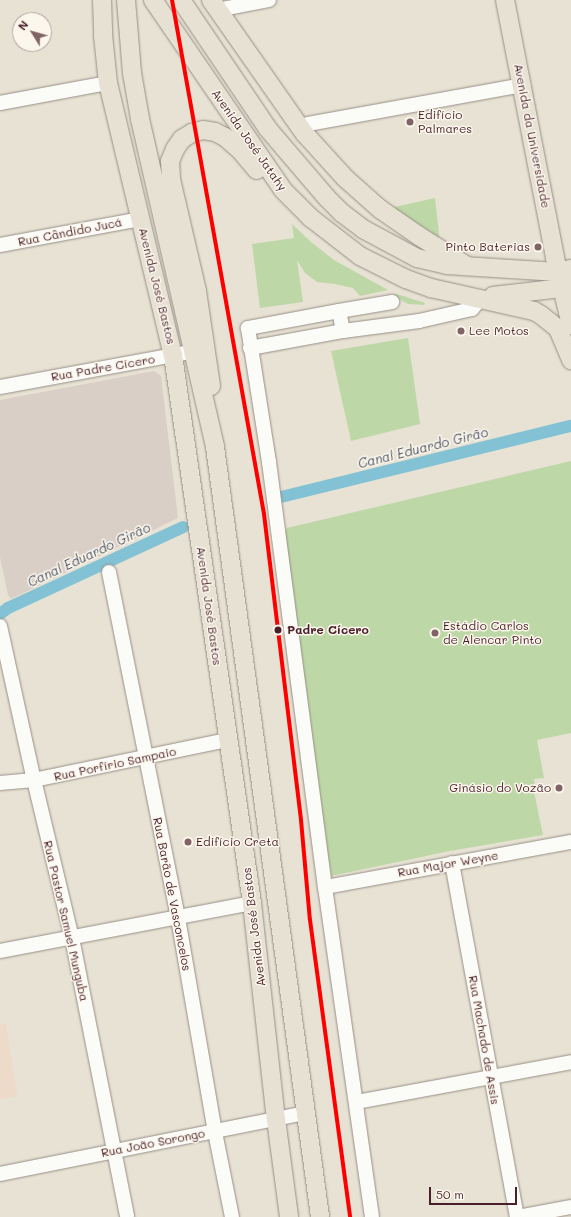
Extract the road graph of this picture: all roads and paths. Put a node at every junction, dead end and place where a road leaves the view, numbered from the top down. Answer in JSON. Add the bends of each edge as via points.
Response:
{"nodes":[{"id":1,"x":102,"y":0,"type":"edge"},
{"id":2,"x":153,"y":0,"type":"edge"},
{"id":3,"x":182,"y":0,"type":"edge"},
{"id":4,"x":269,"y":0,"type":"edge"},
{"id":5,"x":505,"y":0,"type":"edge"},
{"id":6,"x":126,"y":1,"type":"edge"},
{"id":7,"x":214,"y":5,"type":"edge"},
{"id":8,"x":108,"y":83,"type":"junction"},
{"id":9,"x":523,"y":85,"type":"junction"},
{"id":10,"x":0,"y":103,"type":"edge"},
{"id":11,"x":308,"y":124,"type":"dead end"},
{"id":12,"x":282,"y":190,"type":"junction"},
{"id":13,"x":140,"y":219,"type":"junction"},
{"id":14,"x":0,"y":245,"type":"edge"},
{"id":15,"x":466,"y":266,"type":"junction"},
{"id":16,"x":565,"y":270,"type":"edge"},
{"id":17,"x":567,"y":288,"type":"edge"},
{"id":18,"x":481,"y":298,"type":"junction"},
{"id":19,"x":392,"y":302,"type":"dead end"},
{"id":20,"x":340,"y":311,"type":"junction"},
{"id":21,"x":571,"y":325,"type":"edge"},
{"id":22,"x":343,"y":331,"type":"junction"},
{"id":23,"x":250,"y":348,"type":"junction"},
{"id":24,"x":199,"y":351,"type":"junction"},
{"id":25,"x":173,"y":355,"type":"junction"},
{"id":26,"x":571,"y":360,"type":"edge"},
{"id":27,"x":0,"y":387,"type":"edge"},
{"id":28,"x":109,"y":572,"type":"dead end"},
{"id":29,"x":0,"y":626,"type":"edge"},
{"id":30,"x":228,"y":740,"type":"junction"},
{"id":31,"x":145,"y":758,"type":"junction"},
{"id":32,"x":34,"y":780,"type":"junction"},
{"id":33,"x":0,"y":783,"type":"edge"},
{"id":34,"x":571,"y":842,"type":"edge"},
{"id":35,"x":452,"y":863,"type":"junction"},
{"id":36,"x":325,"y":887,"type":"junction"},
{"id":37,"x":252,"y":903,"type":"junction"},
{"id":38,"x":178,"y":918,"type":"junction"},
{"id":39,"x":72,"y":938,"type":"junction"},
{"id":40,"x":0,"y":951,"type":"edge"},
{"id":41,"x":571,"y":1062,"type":"edge"},
{"id":42,"x":491,"y":1078,"type":"junction"},
{"id":43,"x":356,"y":1102,"type":"junction"},
{"id":44,"x":306,"y":1113,"type":"junction"},
{"id":45,"x":276,"y":1118,"type":"junction"},
{"id":46,"x":215,"y":1132,"type":"junction"},
{"id":47,"x":115,"y":1150,"type":"junction"},
{"id":48,"x":0,"y":1174,"type":"edge"},
{"id":49,"x":571,"y":1207,"type":"edge"},
{"id":50,"x":127,"y":1217,"type":"edge"},
{"id":51,"x":232,"y":1217,"type":"edge"},
{"id":52,"x":289,"y":1217,"type":"edge"},
{"id":53,"x":320,"y":1217,"type":"edge"},
{"id":54,"x":372,"y":1217,"type":"edge"},
{"id":55,"x":517,"y":1217,"type":"edge"}],
"edges":[{"from":1,"to":8,"type":"main road","name":"Avenida José Bastos"},
{"from":2,"to":12,"type":"main road","name":"Avenida José Jatahy"},
{"from":3,"to":15,"type":"main road","name":"Avenida José Jatahy","via":[[268,129],[342,214],[363,229],[417,258],[447,265]]},
{"from":4,"to":7,"type":"street"},
{"from":5,"to":9,"type":"main road","name":"Avenida da Universidade"},
{"from":6,"to":24,"type":"main road","name":"Avenida José Bastos","via":[[132,73],[140,120]]},
{"from":7,"to":15,"type":"main road","via":[[305,134],[344,178],[380,208]]},
{"from":8,"to":10,"type":"street"},
{"from":8,"to":13,"type":"main road","name":"Avenida José Bastos"},
{"from":9,"to":11,"type":"street"},
{"from":9,"to":16,"type":"main road","name":"Avenida da Universidade"},
{"from":12,"to":18,"type":"main road","name":"Avenida José Jatahy","via":[[311,218],[360,256],[406,279],[431,288]]},
{"from":12,"to":24,"type":"main road","via":[[266,180],[240,150],[215,132],[203,130],[192,133],[182,139],[175,149],[170,161],[171,179],[197,291]]},
{"from":13,"to":14,"type":"street","name":"Rua Cândido Jucá"},
{"from":13,"to":25,"type":"main road","name":"Avenida José Bastos"},
{"from":15,"to":16,"type":"main road"},
{"from":16,"to":17,"type":"main road","name":"Avenida da Universidade"},
{"from":17,"to":18,"type":"main road"},
{"from":17,"to":21,"type":"main road","name":"Avenida da Universidade"},
{"from":18,"to":22,"type":"street","via":[[472,309],[419,321]]},
{"from":18,"to":26,"type":"main road","name":"Avenida José Jatahy","via":[[541,315],[558,329]]},
{"from":19,"to":20,"type":"street"},
{"from":20,"to":22,"type":"street"},
{"from":20,"to":23,"type":"street","via":[[248,328]]},
{"from":22,"to":23,"type":"street"},
{"from":23,"to":36,"type":"street","via":[[269,462]]},
{"from":24,"to":25,"type":"street","name":"Rua Padre Cícero"},
{"from":24,"to":44,"type":"main road","name":"Avenida José Bastos"},
{"from":25,"to":27,"type":"street","name":"Rua Padre Cícero"},
{"from":25,"to":30,"type":"main road","name":"Avenida José Bastos"},
{"from":28,"to":31,"type":"street","name":"Rua Barão de Vasconcelos"},
{"from":29,"to":32,"type":"street","name":"Rua Pastor Samuel Munguba"},
{"from":30,"to":31,"type":"street","name":"Rua Porfírio Sampaio"},
{"from":30,"to":37,"type":"main road","name":"Avenida José Bastos"},
{"from":31,"to":32,"type":"street","name":"Rua Porfírio Sampaio"},
{"from":31,"to":38,"type":"street","name":"Rua Barão de Vasconcelos"},
{"from":32,"to":33,"type":"street","name":"Rua Porfírio Sampaio"},
{"from":32,"to":39,"type":"street","name":"Rua Pastor Samuel Munguba"},
{"from":34,"to":35,"type":"street","name":"Rua Major Weyne"},
{"from":35,"to":36,"type":"street","name":"Rua Major Weyne"},
{"from":35,"to":42,"type":"street","name":"Rua Machado de Assis"},
{"from":36,"to":43,"type":"street"},
{"from":37,"to":38,"type":"street"},
{"from":37,"to":45,"type":"main road","name":"Avenida José Bastos"},
{"from":38,"to":39,"type":"street"},
{"from":38,"to":46,"type":"street","name":"Rua Barão de Vasconcelos"},
{"from":39,"to":40,"type":"street"},
{"from":39,"to":47,"type":"street","name":"Rua Pastor Samuel Munguba"},
{"from":41,"to":42,"type":"street"},
{"from":42,"to":43,"type":"street"},
{"from":42,"to":55,"type":"street","name":"Rua Machado de Assis"},
{"from":43,"to":54,"type":"street"},
{"from":44,"to":45,"type":"street","name":"Rua João Sorongo"},
{"from":44,"to":53,"type":"main road","name":"Avenida José Bastos"},
{"from":45,"to":46,"type":"street","name":"Rua João Sorongo"},
{"from":45,"to":52,"type":"main road","name":"Avenida José Bastos"},
{"from":46,"to":47,"type":"street","name":"Rua João Sorongo"},
{"from":46,"to":51,"type":"street","name":"Rua Barão de Vasconcelos"},
{"from":47,"to":48,"type":"street","name":"Rua João Sorongo"},
{"from":47,"to":50,"type":"street","name":"Rua Pastor Samuel Munguba"},
{"from":49,"to":55,"type":"street"}]}
